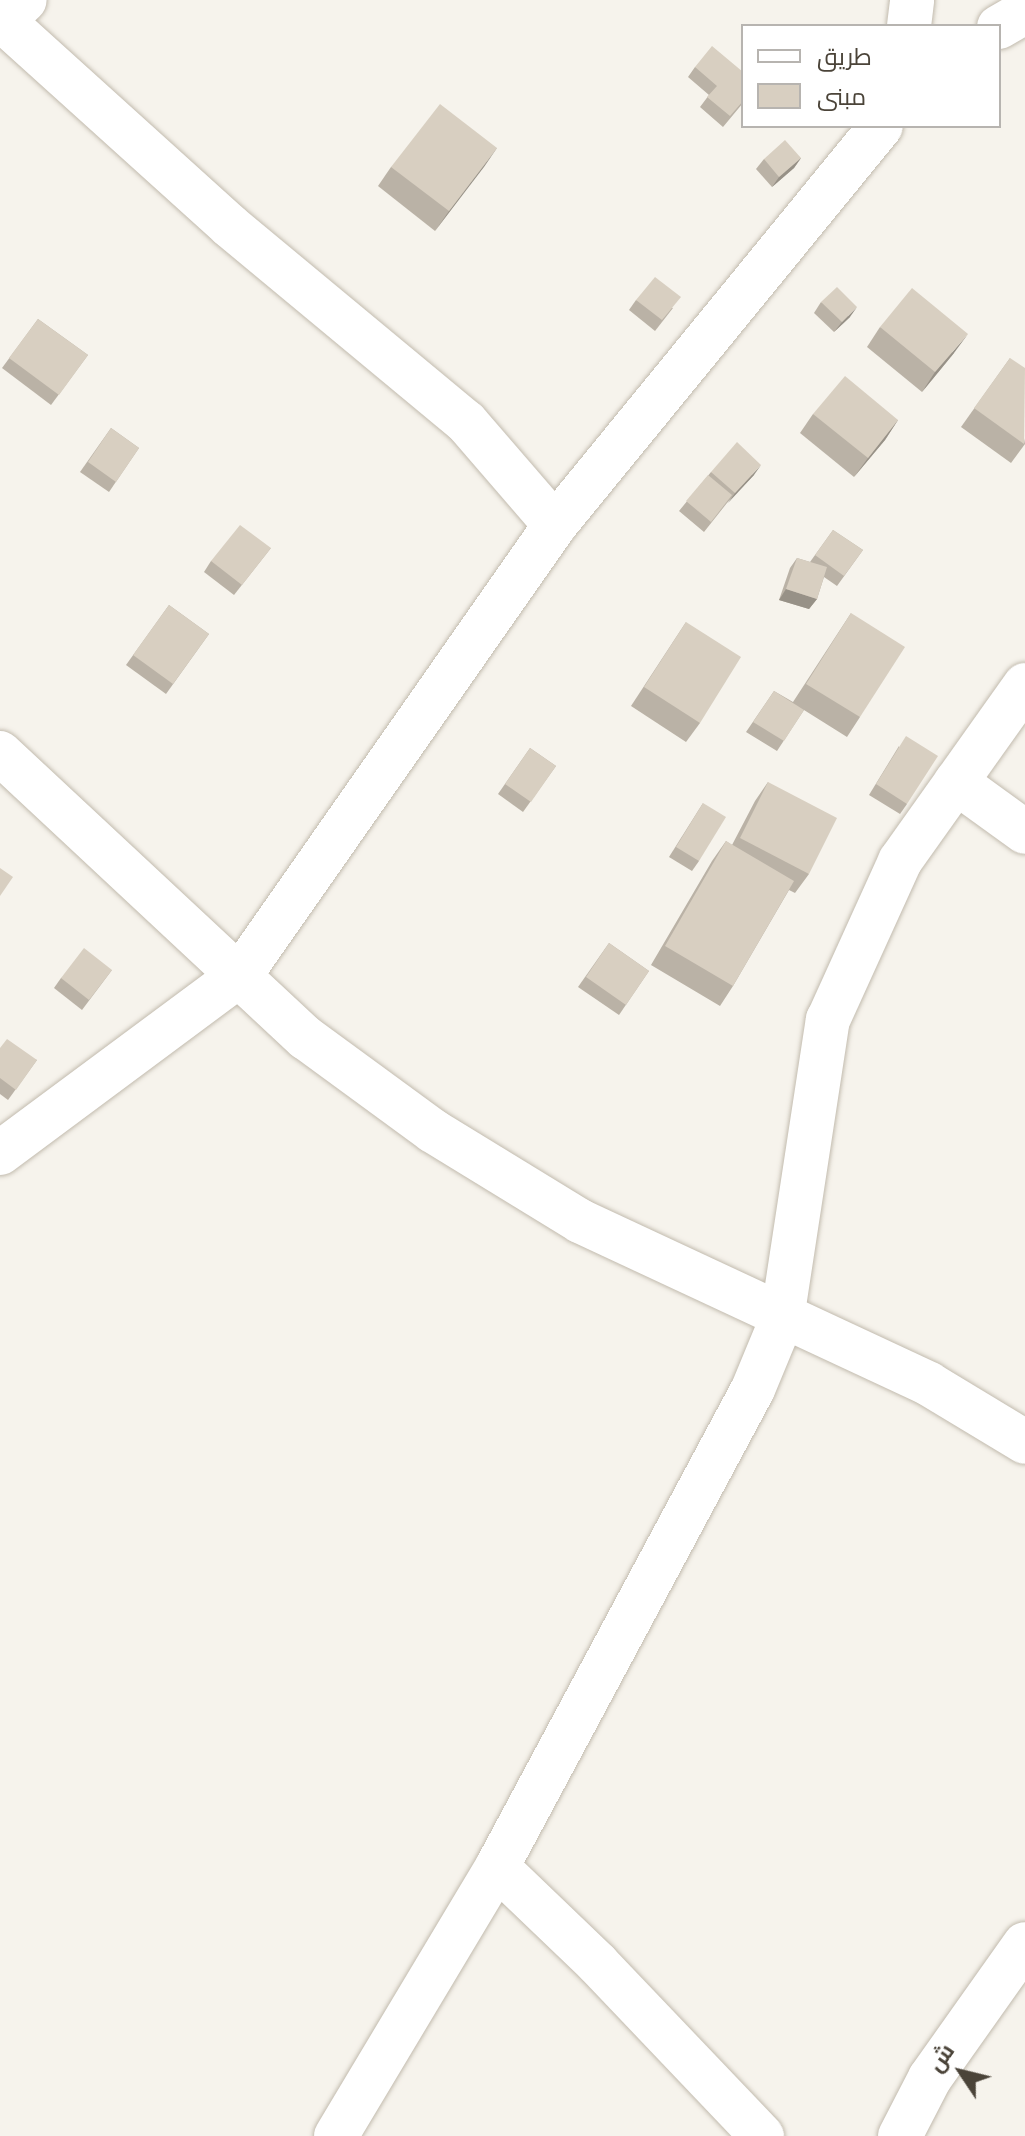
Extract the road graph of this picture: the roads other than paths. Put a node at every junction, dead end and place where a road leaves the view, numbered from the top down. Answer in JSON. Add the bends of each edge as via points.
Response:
{"nodes":[{"id":1,"x":912,"y":0,"type":"edge"},
{"id":2,"x":1025,"y":12,"type":"edge"},
{"id":3,"x":10,"y":15,"type":"edge"},
{"id":4,"x":909,"y":24,"type":"edge"},
{"id":5,"x":1001,"y":26,"type":"edge"},
{"id":6,"x":879,"y":128,"type":"edge"},
{"id":7,"x":555,"y":525,"type":"junction"},
{"id":8,"x":1025,"y":685,"type":"edge"},
{"id":9,"x":0,"y":753,"type":"edge"},
{"id":10,"x":956,"y":782,"type":"junction"},
{"id":11,"x":1025,"y":832,"type":"edge"},
{"id":12,"x":241,"y":974,"type":"junction"},
{"id":13,"x":0,"y":1153,"type":"edge"},
{"id":14,"x":782,"y":1319,"type":"junction"},
{"id":15,"x":1025,"y":1442,"type":"edge"},
{"id":16,"x":497,"y":1867,"type":"junction"},
{"id":17,"x":1025,"y":1944,"type":"edge"},
{"id":18,"x":336,"y":2136,"type":"edge"},
{"id":19,"x":762,"y":2136,"type":"edge"},
{"id":20,"x":900,"y":2136,"type":"edge"}],
"edges":[{"from":1,"to":4,"type":"street"},
{"from":2,"to":5,"type":"street"},
{"from":3,"to":7,"type":"street","via":[[230,226],[466,422]]},
{"from":6,"to":7,"type":"street"},
{"from":7,"to":12,"type":"street"},
{"from":8,"to":10,"type":"street"},
{"from":9,"to":12,"type":"street"},
{"from":10,"to":11,"type":"street"},
{"from":10,"to":14,"type":"street","via":[[900,861],[828,1020]]},
{"from":12,"to":13,"type":"street"},
{"from":12,"to":14,"type":"street","via":[[306,1038],[433,1131],[580,1221]]},
{"from":14,"to":15,"type":"street","via":[[929,1384]]},
{"from":14,"to":16,"type":"street","via":[[753,1389]]},
{"from":16,"to":18,"type":"street"},
{"from":16,"to":19,"type":"street"},
{"from":17,"to":20,"type":"street","via":[[930,2078]]}]}
